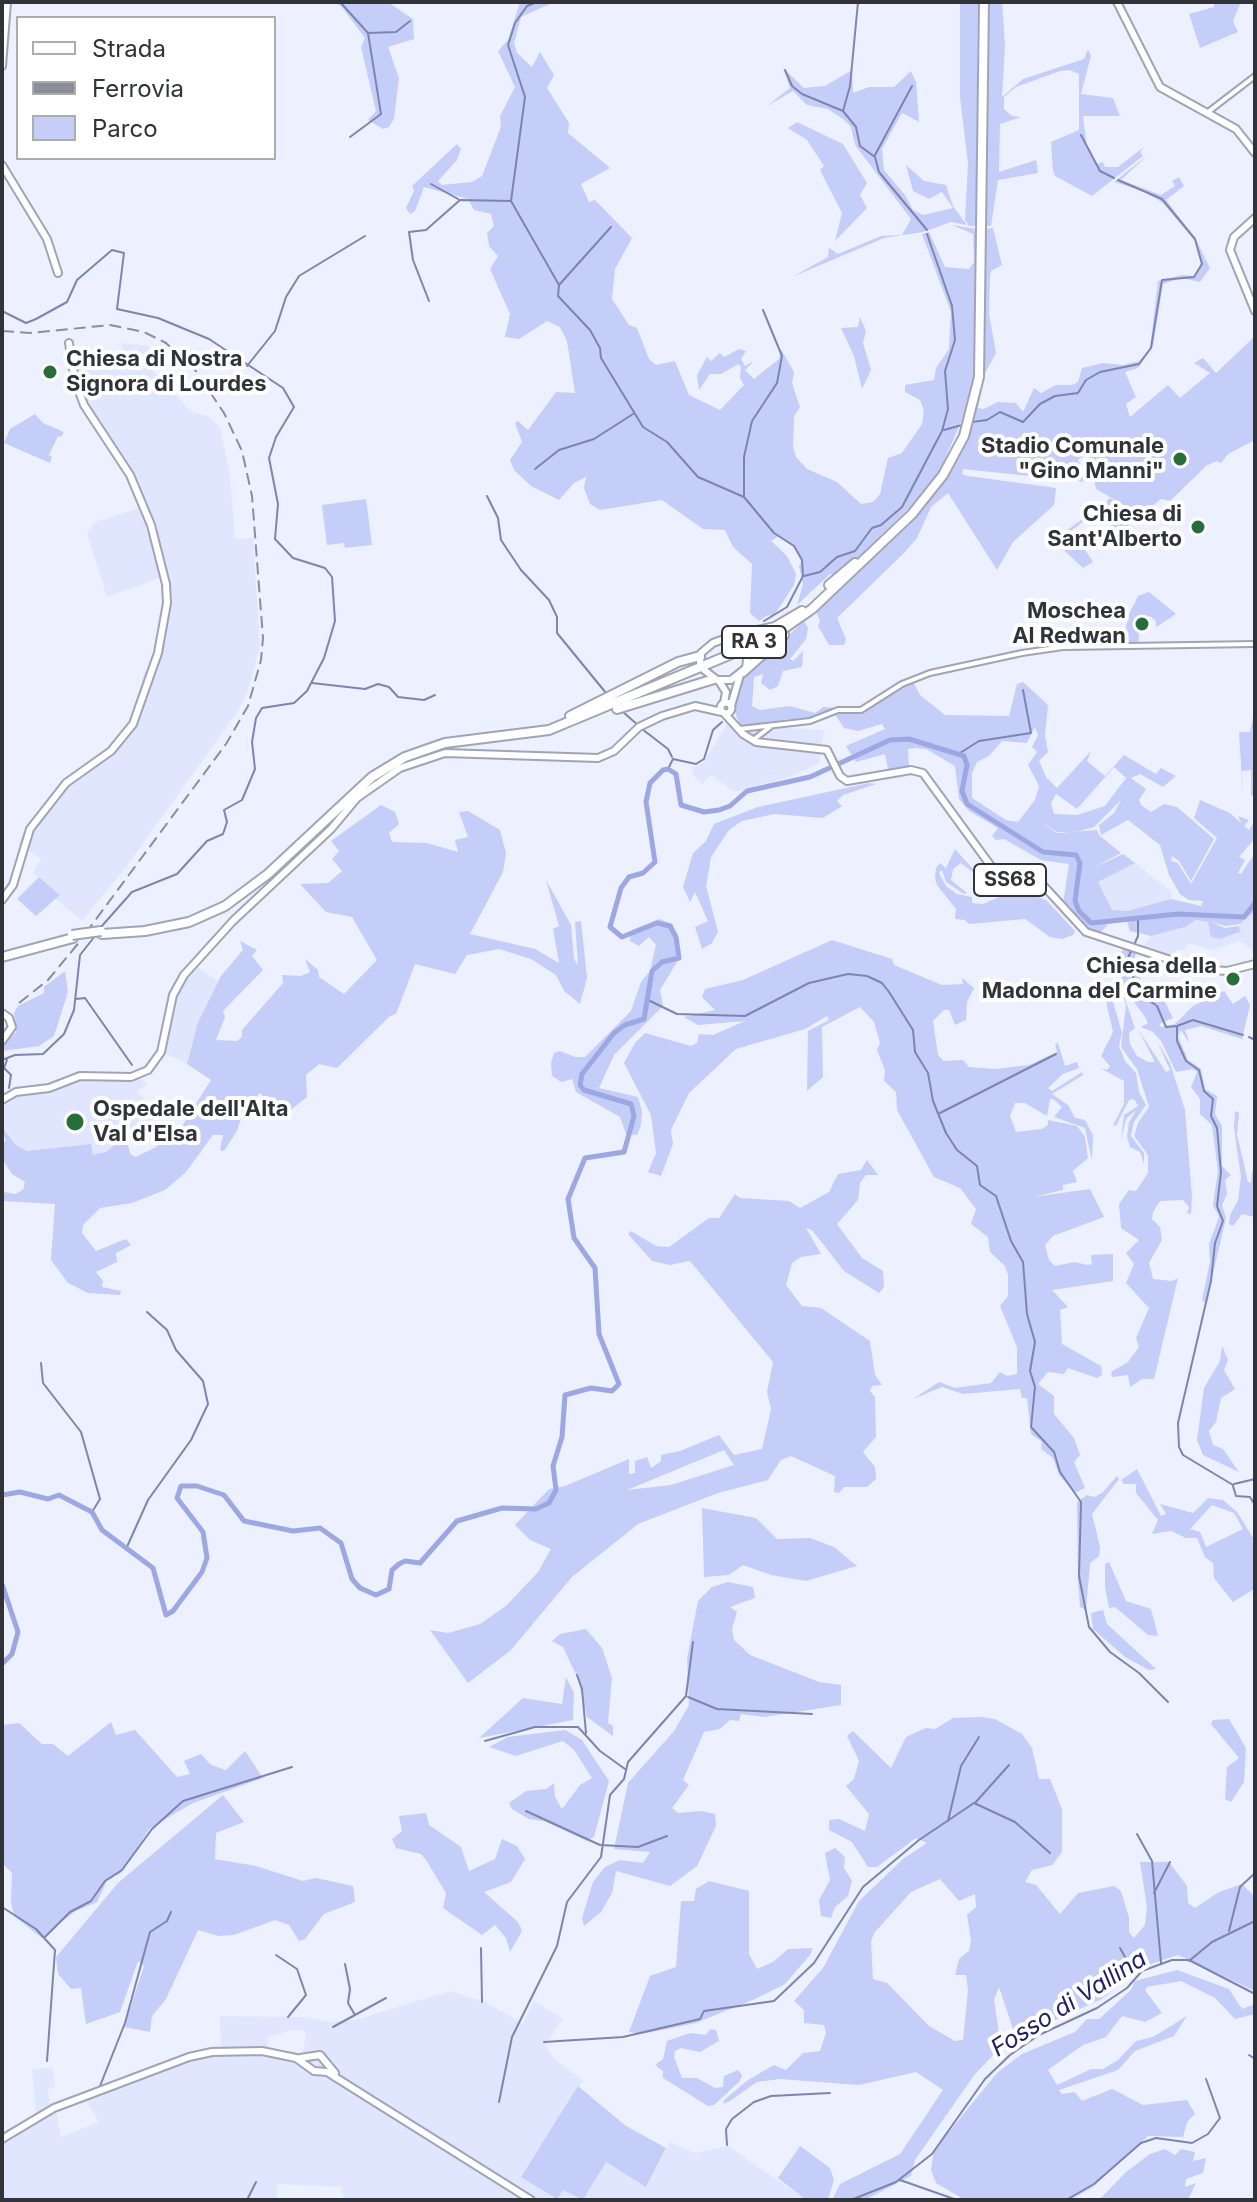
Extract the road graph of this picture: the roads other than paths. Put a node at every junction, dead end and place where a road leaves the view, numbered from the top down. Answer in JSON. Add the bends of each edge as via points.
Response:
{"nodes":[{"id":1,"x":7,"y":2,"type":"edge"},
{"id":2,"x":983,"y":2,"type":"edge"},
{"id":3,"x":1117,"y":2,"type":"edge"},
{"id":4,"x":2,"y":66,"type":"edge"},
{"id":5,"x":1255,"y":76,"type":"edge"},
{"id":6,"x":1207,"y":114,"type":"junction"},
{"id":7,"x":1255,"y":153,"type":"edge"},
{"id":8,"x":2,"y":165,"type":"edge"},
{"id":9,"x":1255,"y":218,"type":"edge"},
{"id":10,"x":58,"y":273,"type":"dead end"},
{"id":11,"x":1255,"y":311,"type":"edge"},
{"id":12,"x":69,"y":343,"type":"dead end"},
{"id":13,"x":856,"y":563,"type":"junction"},
{"id":14,"x":847,"y":576,"type":"junction"},
{"id":15,"x":734,"y":636,"type":"junction"},
{"id":16,"x":1255,"y":644,"type":"edge"},
{"id":17,"x":701,"y":662,"type":"junction"},
{"id":18,"x":742,"y":673,"type":"junction"},
{"id":19,"x":717,"y":680,"type":"junction"},
{"id":20,"x":726,"y":708,"type":"junction"},
{"id":21,"x":771,"y":726,"type":"junction"},
{"id":22,"x":758,"y":729,"type":"junction"},
{"id":23,"x":740,"y":730,"type":"junction"},
{"id":24,"x":764,"y":733,"type":"junction"},
{"id":25,"x":488,"y":736,"type":"junction"},
{"id":26,"x":513,"y":737,"type":"junction"},
{"id":27,"x":754,"y":739,"type":"junction"},
{"id":28,"x":767,"y":744,"type":"junction"},
{"id":29,"x":2,"y":900,"type":"edge"},
{"id":30,"x":101,"y":933,"type":"junction"},
{"id":31,"x":2,"y":956,"type":"edge"},
{"id":32,"x":1255,"y":964,"type":"edge"},
{"id":33,"x":2,"y":1013,"type":"edge"},
{"id":34,"x":2,"y":1041,"type":"edge"},
{"id":35,"x":99,"y":1077,"type":"junction"},
{"id":36,"x":4,"y":1099,"type":"edge"},
{"id":37,"x":311,"y":2057,"type":"junction"},
{"id":38,"x":296,"y":2058,"type":"junction"},
{"id":39,"x":325,"y":2062,"type":"junction"},
{"id":40,"x":308,"y":2065,"type":"junction"},
{"id":41,"x":319,"y":2071,"type":"junction"},
{"id":42,"x":3,"y":2139,"type":"edge"},
{"id":43,"x":531,"y":2200,"type":"edge"},
{"id":44,"x":537,"y":2200,"type":"edge"}],
"edges":[{"from":1,"to":4,"type":"main road"},
{"from":2,"to":13,"type":"highway","number":"RA 3","via":[[973,393],[960,437],[937,479]]},
{"from":2,"to":14,"type":"highway","number":"RA 3","via":[[981,358],[975,401],[964,436],[935,486]]},
{"from":3,"to":6,"type":"main road","via":[[1156,83]]},
{"from":5,"to":6,"type":"street"},
{"from":6,"to":7,"type":"main road","via":[[1238,130]]},
{"from":8,"to":10,"type":"main road","via":[[49,243]]},
{"from":9,"to":11,"type":"main road","via":[[1230,248]]},
{"from":12,"to":29,"type":"main road","via":[[81,398],[132,480],[158,547],[168,595],[160,648],[132,725],[111,751],[66,783],[30,829],[14,882]]},
{"from":13,"to":15,"type":"highway","via":[[791,618],[773,628]]},
{"from":13,"to":25,"type":"highway","number":"RA 3","via":[[796,618],[761,640],[554,725]]},
{"from":14,"to":18,"type":"highway"},
{"from":14,"to":26,"type":"highway","number":"RA 3","via":[[804,616],[770,638],[575,720]]},
{"from":15,"to":17,"type":"main road","via":[[709,644]]},
{"from":15,"to":18,"type":"main road","via":[[746,647]]},
{"from":16,"to":21,"type":"street","via":[[1065,647],[1022,653],[930,673],[861,710],[837,710],[812,721]]},
{"from":17,"to":19,"type":"main road"},
{"from":17,"to":25,"type":"highway","via":[[678,662],[555,722]]},
{"from":18,"to":19,"type":"main road"},
{"from":18,"to":20,"type":"main road"},
{"from":19,"to":20,"type":"main road","via":[[726,692]]},
{"from":19,"to":26,"type":"highway","via":[[544,733]]},
{"from":20,"to":23,"type":"main road","number":"SS68"},
{"from":20,"to":35,"type":"main road","via":[[686,708],[647,722],[598,758],[445,753],[400,768],[357,798],[184,975],[173,995],[161,1052],[151,1067],[131,1077]]},
{"from":21,"to":22,"type":"street"},
{"from":21,"to":24,"type":"street"},
{"from":22,"to":23,"type":"street"},
{"from":22,"to":27,"type":"street"},
{"from":23,"to":27,"type":"main road","number":"SS68"},
{"from":23,"to":28,"type":"main road","number":"SS68","via":[[750,740]]},
{"from":24,"to":27,"type":"street"},
{"from":24,"to":28,"type":"street"},
{"from":25,"to":30,"type":"highway","number":"RA 3","via":[[436,742],[388,763],[223,903],[188,918]]},
{"from":26,"to":30,"type":"highway","number":"RA 3","via":[[450,742],[405,757],[372,777],[268,874],[225,906],[189,922]]},
{"from":27,"to":28,"type":"main road","number":"SS68"},
{"from":28,"to":32,"type":"main road","number":"SS68","via":[[821,748],[850,781],[909,770],[923,773],[998,875],[1041,883],[1081,929],[1204,970]]},
{"from":30,"to":31,"type":"highway","number":"RA 3","bridge":true},
{"from":33,"to":34,"type":"main road","via":[[12,1027]]},
{"from":35,"to":36,"type":"main road"},
{"from":35,"to":36,"type":"main road","via":[[78,1077]]},
{"from":37,"to":38,"type":"main road"},
{"from":37,"to":39,"type":"main road","via":[[320,2055]]},
{"from":37,"to":40,"type":"main road"},
{"from":38,"to":40,"type":"main road"},
{"from":38,"to":42,"type":"main road","via":[[251,2050],[196,2055],[52,2108]]},
{"from":39,"to":41,"type":"main road"},
{"from":39,"to":44,"type":"main road"},
{"from":40,"to":41,"type":"main road"},
{"from":41,"to":43,"type":"main road"}]}
